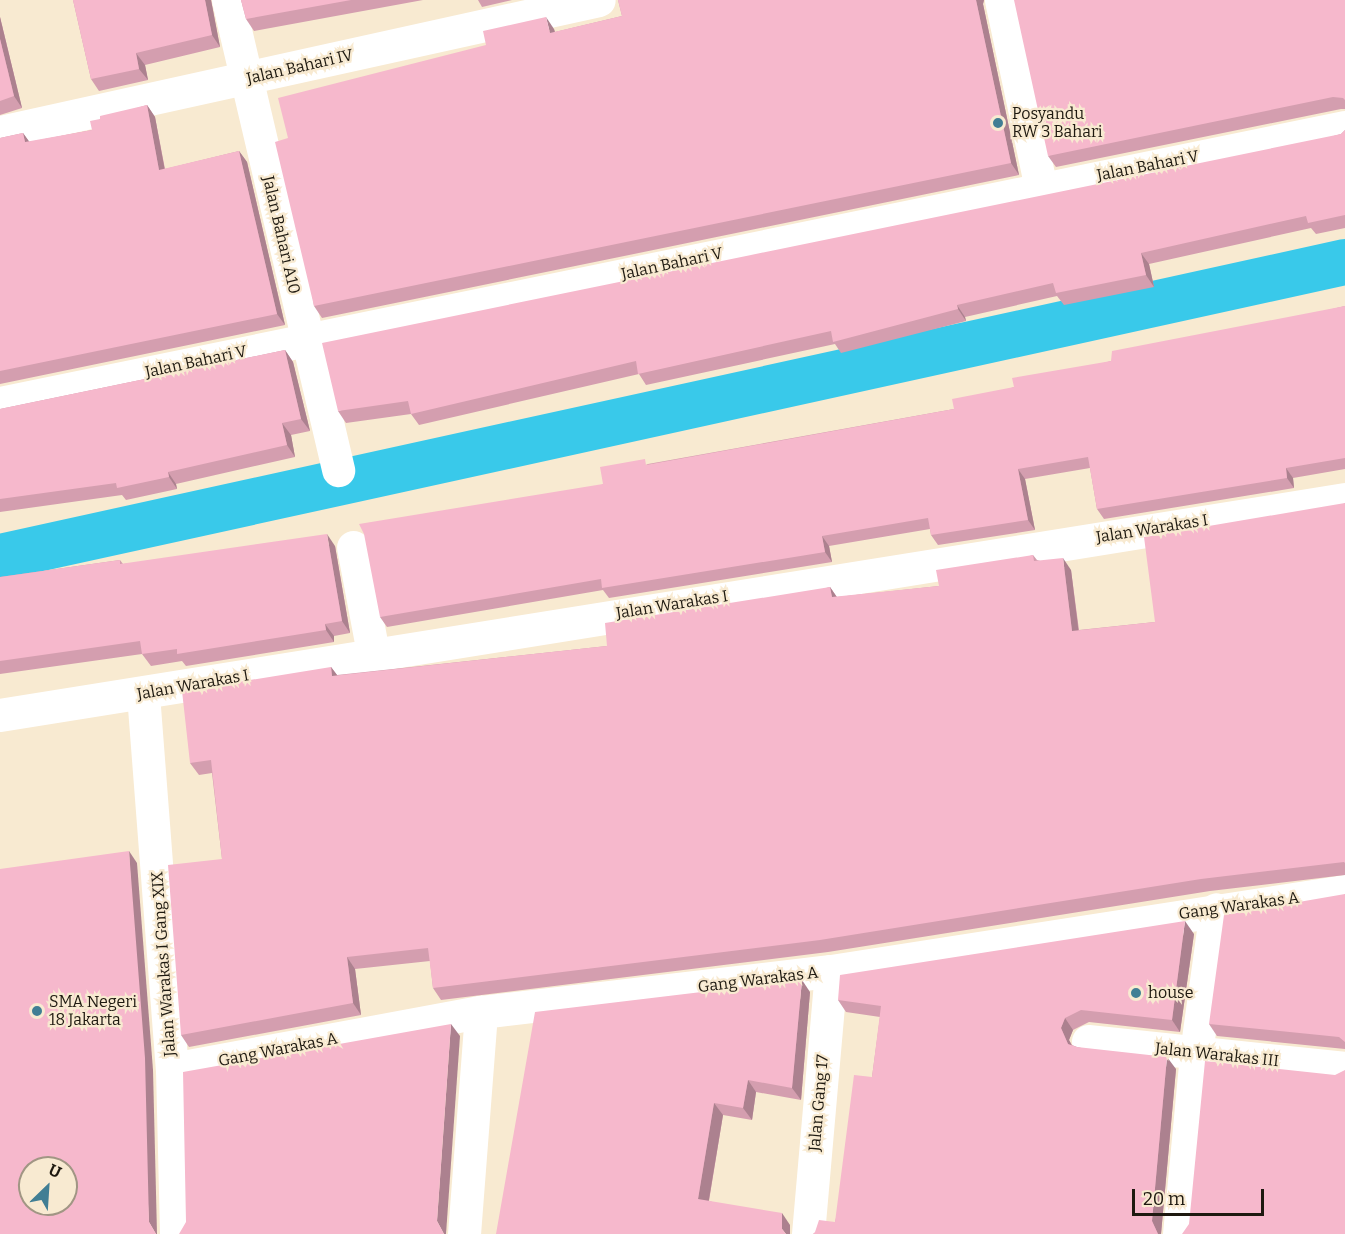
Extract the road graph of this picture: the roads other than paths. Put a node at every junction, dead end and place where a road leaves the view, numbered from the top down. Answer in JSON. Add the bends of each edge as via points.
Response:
{"nodes":[{"id":1,"x":228,"y":0,"type":"edge"},
{"id":2,"x":599,"y":0,"type":"edge"},
{"id":3,"x":1000,"y":0,"type":"edge"},
{"id":4,"x":245,"y":79,"type":"junction"},
{"id":5,"x":1345,"y":126,"type":"edge"},
{"id":6,"x":0,"y":132,"type":"edge"},
{"id":7,"x":1041,"y":188,"type":"junction"},
{"id":8,"x":306,"y":339,"type":"junction"},
{"id":9,"x":0,"y":403,"type":"edge"},
{"id":10,"x":338,"y":470,"type":"dead end"},
{"id":11,"x":1345,"y":499,"type":"edge"},
{"id":12,"x":353,"y":547,"type":"dead end"},
{"id":13,"x":373,"y":653,"type":"junction"},
{"id":14,"x":143,"y":694,"type":"junction"},
{"id":15,"x":0,"y":716,"type":"edge"},
{"id":16,"x":1345,"y":891,"type":"edge"},
{"id":17,"x":1216,"y":909,"type":"junction"},
{"id":18,"x":831,"y":971,"type":"junction"},
{"id":19,"x":481,"y":1012,"type":"junction"},
{"id":20,"x":1088,"y":1041,"type":"dead end"},
{"id":21,"x":1196,"y":1053,"type":"junction"},
{"id":22,"x":1345,"y":1068,"type":"edge"},
{"id":23,"x":172,"y":1069,"type":"junction"},
{"id":24,"x":176,"y":1234,"type":"edge"},
{"id":25,"x":464,"y":1234,"type":"edge"},
{"id":26,"x":808,"y":1234,"type":"edge"},
{"id":27,"x":1179,"y":1234,"type":"edge"}],
"edges":[{"from":1,"to":4,"type":"street","name":"Jalan Bahari A10"},
{"from":2,"to":4,"type":"street","name":"Jalan Bahari IV"},
{"from":3,"to":7,"type":"street"},
{"from":4,"to":6,"type":"street","name":"Jalan Bahari IV"},
{"from":4,"to":8,"type":"street","name":"Jalan Bahari A10"},
{"from":5,"to":7,"type":"street","name":"Jalan Bahari V"},
{"from":7,"to":8,"type":"street","name":"Jalan Bahari V"},
{"from":8,"to":9,"type":"street","name":"Jalan Bahari V"},
{"from":8,"to":10,"type":"street","name":"Jalan Bahari A10"},
{"from":11,"to":13,"type":"street","name":"Jalan Warakas I"},
{"from":12,"to":13,"type":"street"},
{"from":13,"to":14,"type":"street","name":"Jalan Warakas I"},
{"from":14,"to":15,"type":"street","name":"Jalan Warakas I"},
{"from":14,"to":23,"type":"street","name":"Jalan Warakas I Gang XIX"},
{"from":16,"to":17,"type":"street","name":"Gang Warakas A"},
{"from":17,"to":18,"type":"street","name":"Gang Warakas A"},
{"from":17,"to":21,"type":"street"},
{"from":18,"to":19,"type":"street","name":"Gang Warakas A"},
{"from":18,"to":26,"type":"street","name":"Jalan Gang 17"},
{"from":19,"to":23,"type":"street","name":"Gang Warakas A"},
{"from":19,"to":25,"type":"street"},
{"from":20,"to":21,"type":"street","name":"Jalan Warakas III"},
{"from":21,"to":22,"type":"street","name":"Jalan Warakas III"},
{"from":21,"to":27,"type":"street"},
{"from":23,"to":24,"type":"street","name":"Jalan Warakas I Gang XIX"}]}
